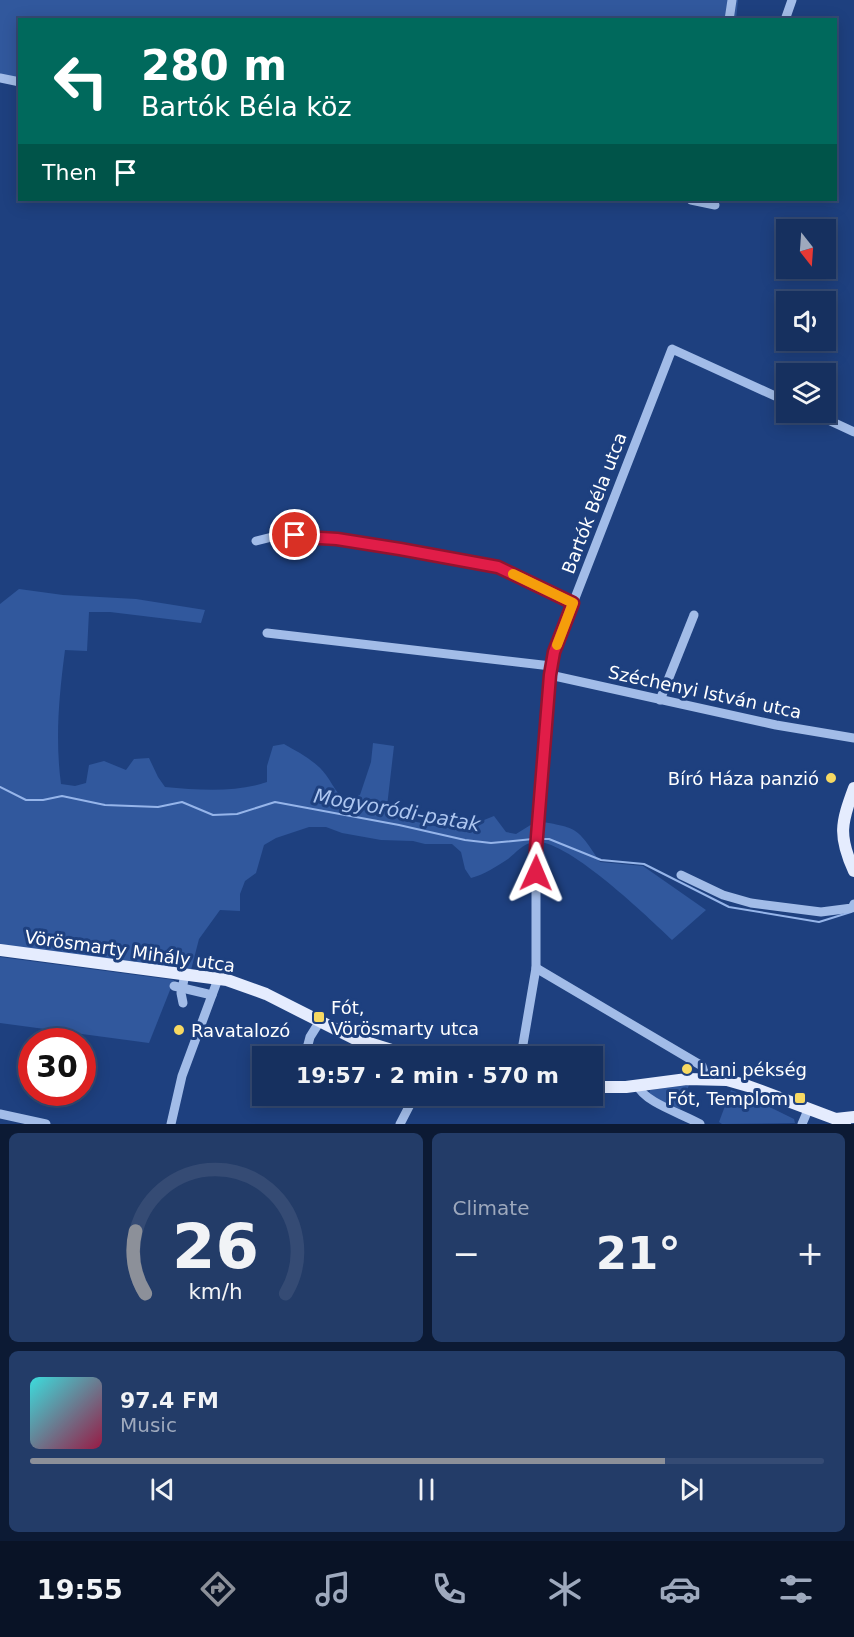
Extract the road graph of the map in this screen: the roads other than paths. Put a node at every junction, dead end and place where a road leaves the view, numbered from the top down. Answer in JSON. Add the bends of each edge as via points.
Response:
{"nodes":[{"id":1,"x":732,"y":0,"type":"edge"},
{"id":2,"x":792,"y":0,"type":"edge"},
{"id":3,"x":729,"y":18,"type":"edge"},
{"id":4,"x":786,"y":18,"type":"edge"},
{"id":5,"x":0,"y":78,"type":"edge"},
{"id":6,"x":18,"y":82,"type":"edge"},
{"id":7,"x":776,"y":397,"type":"edge"},
{"id":8,"x":835,"y":423,"type":"edge"},
{"id":9,"x":854,"y":432,"type":"edge"},
{"id":10,"x":256,"y":541,"type":"dead end"},
{"id":11,"x":573,"y":603,"type":"junction"},
{"id":12,"x":693,"y":615,"type":"dead end"},
{"id":13,"x":267,"y":633,"type":"dead end"},
{"id":14,"x":550,"y":670,"type":"junction"},
{"id":15,"x":660,"y":700,"type":"junction"},
{"id":16,"x":854,"y":738,"type":"edge"},
{"id":17,"x":854,"y":788,"type":"edge"},
{"id":18,"x":854,"y":871,"type":"edge"},
{"id":19,"x":681,"y":875,"type":"dead end"},
{"id":20,"x":854,"y":904,"type":"edge"},
{"id":21,"x":0,"y":951,"type":"edge"},
{"id":22,"x":536,"y":968,"type":"junction"},
{"id":23,"x":185,"y":975,"type":"junction"},
{"id":24,"x":218,"y":979,"type":"junction"},
{"id":25,"x":178,"y":988,"type":"junction"},
{"id":26,"x":213,"y":995,"type":"junction"},
{"id":27,"x":183,"y":1003,"type":"dead end"},
{"id":28,"x":320,"y":1021,"type":"junction"},
{"id":29,"x":363,"y":1041,"type":"junction"},
{"id":30,"x":308,"y":1046,"type":"edge"},
{"id":31,"x":358,"y":1046,"type":"edge"},
{"id":32,"x":379,"y":1046,"type":"edge"},
{"id":33,"x":523,"y":1046,"type":"edge"},
{"id":34,"x":706,"y":1078,"type":"junction"},
{"id":35,"x":638,"y":1086,"type":"junction"},
{"id":36,"x":603,"y":1088,"type":"edge"},
{"id":37,"x":409,"y":1106,"type":"edge"},
{"id":38,"x":808,"y":1110,"type":"junction"},
{"id":39,"x":0,"y":1114,"type":"edge"},
{"id":40,"x":847,"y":1118,"type":"edge"},
{"id":41,"x":46,"y":1124,"type":"edge"},
{"id":42,"x":171,"y":1124,"type":"edge"},
{"id":43,"x":400,"y":1124,"type":"edge"},
{"id":44,"x":700,"y":1124,"type":"edge"},
{"id":45,"x":802,"y":1124,"type":"edge"}],
"edges":[{"from":1,"to":3,"type":"street"},
{"from":2,"to":4,"type":"street"},
{"from":5,"to":6,"type":"street"},
{"from":7,"to":11,"type":"street","name":"Bartók Béla utca","via":[[672,350]]},
{"from":8,"to":9,"type":"street"},
{"from":10,"to":11,"type":"street","via":[[284,534],[460,559],[507,570]]},
{"from":11,"to":14,"type":"street","name":"Bartók Béla utca"},
{"from":12,"to":15,"type":"street"},
{"from":13,"to":14,"type":"street","name":"Széchenyi István utca"},
{"from":14,"to":15,"type":"street","name":"Széchenyi István utca"},
{"from":14,"to":22,"type":"street","name":"Bartók Béla utca","via":[[537,842]]},
{"from":15,"to":16,"type":"street","name":"Széchenyi István utca"},
{"from":17,"to":18,"type":"main road","via":[[845,812],[843,835]]},
{"from":19,"to":20,"type":"street","via":[[751,903],[821,912],[852,908]]},
{"from":21,"to":23,"type":"main road","name":"Vörösmarty Mihály utca"},
{"from":22,"to":33,"type":"street","name":"Bartók Béla utca"},
{"from":22,"to":34,"type":"street","via":[[702,1066]]},
{"from":23,"to":24,"type":"main road","name":"Vörösmarty Mihály utca"},
{"from":23,"to":25,"type":"street"},
{"from":24,"to":26,"type":"street"},
{"from":24,"to":28,"type":"main road","name":"Vörösmarty Mihály utca","via":[[249,987]]},
{"from":25,"to":26,"type":"street"},
{"from":25,"to":27,"type":"street"},
{"from":26,"to":42,"type":"street","via":[[182,1076]]},
{"from":28,"to":29,"type":"main road","name":"Vörösmarty Mihály utca"},
{"from":28,"to":30,"type":"street"},
{"from":29,"to":31,"type":"street"},
{"from":29,"to":32,"type":"main road","name":"Vörösmarty Mihály utca"},
{"from":34,"to":35,"type":"main road"},
{"from":34,"to":38,"type":"main road","via":[[748,1086]]},
{"from":35,"to":36,"type":"main road"},
{"from":35,"to":44,"type":"street","via":[[648,1099]]},
{"from":37,"to":43,"type":"street"},
{"from":38,"to":40,"type":"main road"},
{"from":38,"to":45,"type":"street"},
{"from":39,"to":41,"type":"street"}]}
